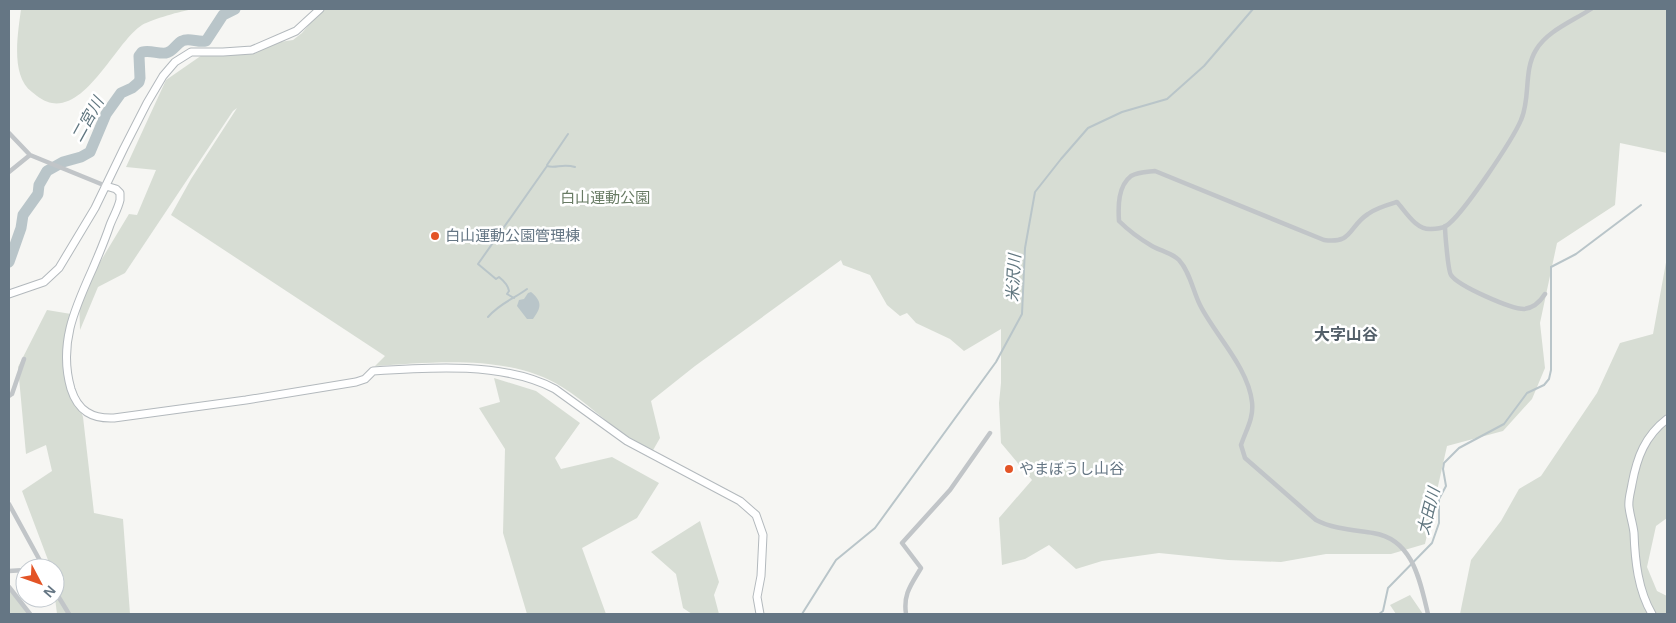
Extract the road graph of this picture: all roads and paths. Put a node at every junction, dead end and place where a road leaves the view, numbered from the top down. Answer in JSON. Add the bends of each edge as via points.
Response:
{"nodes":[{"id":1,"x":320,"y":9,"type":"edge"},
{"id":2,"x":1591,"y":9,"type":"edge"},
{"id":3,"x":9,"y":133,"type":"edge"},
{"id":4,"x":30,"y":155,"type":"junction"},
{"id":5,"x":9,"y":172,"type":"edge"},
{"id":6,"x":106,"y":186,"type":"junction"},
{"id":7,"x":1446,"y":226,"type":"junction"},
{"id":8,"x":9,"y":294,"type":"edge"},
{"id":9,"x":1545,"y":294,"type":"dead end"},
{"id":10,"x":24,"y":359,"type":"dead end"},
{"id":11,"x":9,"y":396,"type":"edge"},
{"id":12,"x":1667,"y":419,"type":"edge"},
{"id":13,"x":990,"y":433,"type":"dead end"},
{"id":14,"x":9,"y":504,"type":"edge"},
{"id":15,"x":39,"y":558,"type":"edge"},
{"id":16,"x":9,"y":587,"type":"edge"},
{"id":17,"x":30,"y":614,"type":"edge"},
{"id":18,"x":760,"y":614,"type":"edge"},
{"id":19,"x":906,"y":614,"type":"edge"},
{"id":20,"x":1428,"y":614,"type":"edge"},
{"id":21,"x":1652,"y":614,"type":"edge"}],
"edges":[{"from":1,"to":6,"type":"street","via":[[296,31],[252,50],[191,52],[175,62],[147,103]]},
{"from":2,"to":7,"type":"street","via":[[1544,40],[1536,50],[1530,65],[1526,106],[1512,138]]},
{"from":3,"to":4,"type":"street"},
{"from":4,"to":5,"type":"street"},
{"from":4,"to":6,"type":"street"},
{"from":6,"to":8,"type":"street","via":[[59,268],[44,282]]},
{"from":6,"to":18,"type":"street","via":[[116,189],[120,200],[76,306],[67,343],[70,385],[80,408],[103,419],[114,418],[349,383],[365,379],[373,371],[448,368],[525,376],[555,389],[627,442],[740,501],[756,515],[763,535],[757,597]]},
{"from":7,"to":9,"type":"street","via":[[1448,269],[1451,276],[1462,284],[1523,309],[1534,306]]},
{"from":7,"to":20,"type":"street","via":[[1430,230],[1421,227],[1397,202],[1368,213],[1343,239],[1335,242],[1324,240],[1155,171],[1132,176],[1121,191],[1119,200],[1119,221],[1130,232],[1181,262],[1200,305],[1248,384],[1253,412],[1241,445],[1245,458],[1316,520],[1325,525],[1387,537],[1399,545],[1416,570]]},
{"from":10,"to":11,"type":"street"},
{"from":12,"to":21,"type":"street","via":[[1642,448],[1629,498],[1636,560],[1642,590]]},
{"from":13,"to":19,"type":"street","via":[[950,490],[902,543],[921,568],[904,601]]},
{"from":14,"to":15,"type":"street"},
{"from":16,"to":17,"type":"street"}]}
